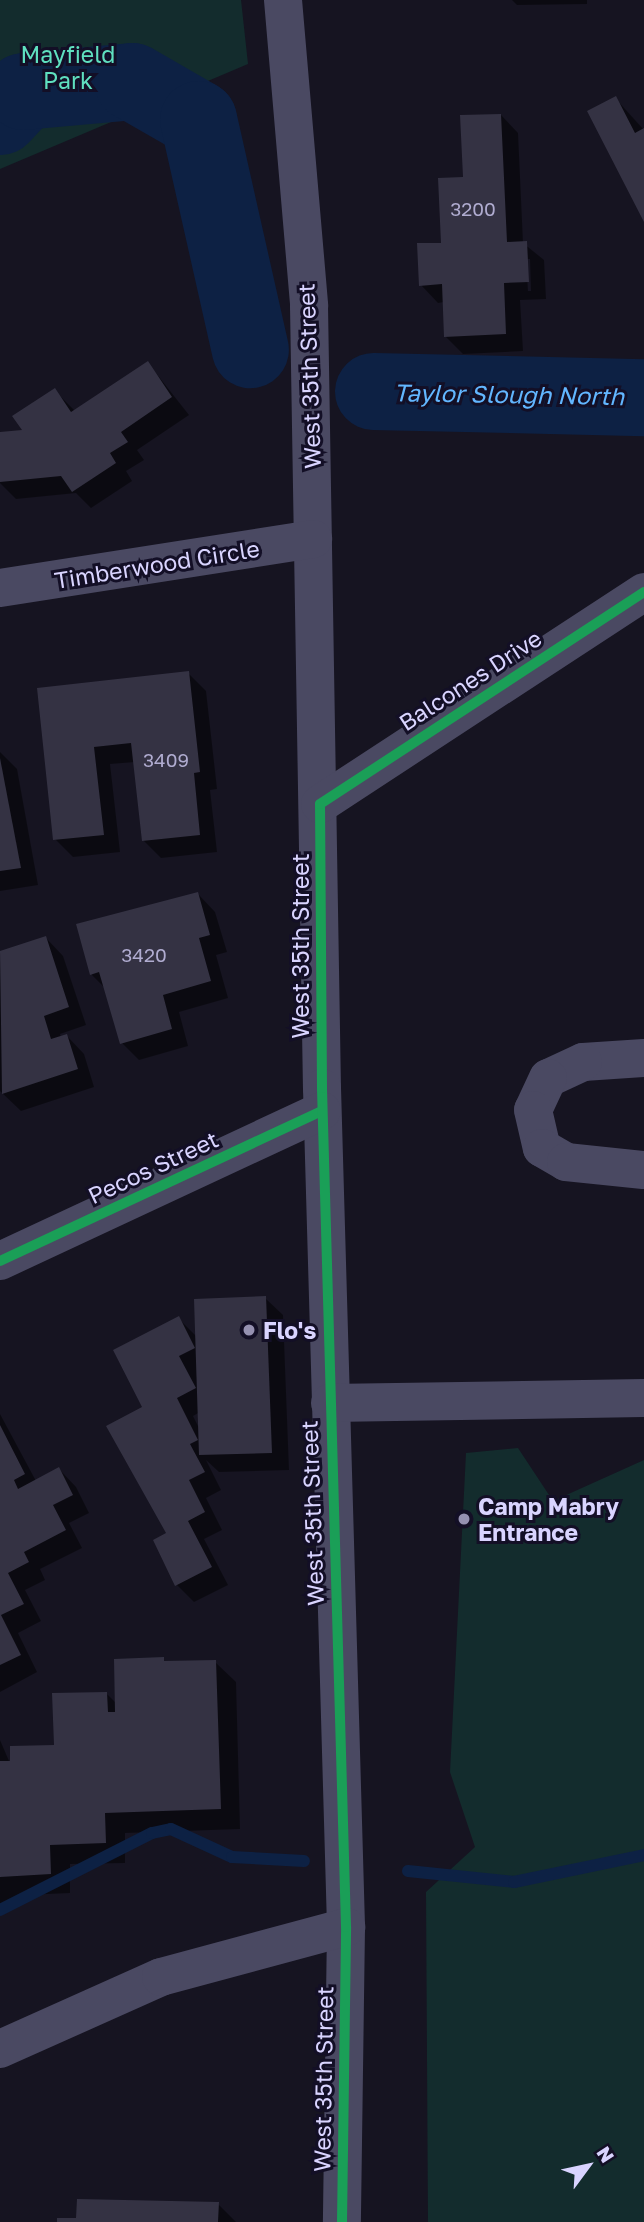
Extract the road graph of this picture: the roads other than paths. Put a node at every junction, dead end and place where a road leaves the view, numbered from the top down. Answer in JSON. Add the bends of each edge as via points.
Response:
{"nodes":[{"id":1,"x":283,"y":0,"type":"edge"},
{"id":2,"x":313,"y":539,"type":"junction"},
{"id":3,"x":0,"y":589,"type":"edge"},
{"id":4,"x":644,"y":592,"type":"edge"},
{"id":5,"x":320,"y":803,"type":"junction"},
{"id":6,"x":644,"y":1058,"type":"edge"},
{"id":7,"x":322,"y":1111,"type":"junction"},
{"id":8,"x":644,"y":1170,"type":"edge"},
{"id":9,"x":0,"y":1261,"type":"edge"},
{"id":10,"x":644,"y":1398,"type":"edge"},
{"id":11,"x":330,"y":1403,"type":"junction"},
{"id":12,"x":346,"y":1927,"type":"junction"},
{"id":13,"x":0,"y":2049,"type":"edge"},
{"id":14,"x":342,"y":2222,"type":"edge"}],
"edges":[{"from":1,"to":2,"type":"street","name":"West 35th Street","via":[[309,306]]},
{"from":2,"to":3,"type":"street","name":"Timberwood Circle"},
{"from":2,"to":5,"type":"street","name":"West 35th Street"},
{"from":4,"to":5,"type":"street","name":"Balcones Drive"},
{"from":5,"to":7,"type":"street","name":"West 35th Street"},
{"from":6,"to":8,"type":"street","via":[[583,1062],[548,1079],[533,1110],[542,1148],[566,1162]]},
{"from":7,"to":9,"type":"street","name":"Pecos Street"},
{"from":7,"to":11,"type":"street","name":"West 35th Street"},
{"from":10,"to":11,"type":"street"},
{"from":11,"to":12,"type":"street","name":"West 35th Street"},
{"from":12,"to":13,"type":"street","via":[[161,1977]]},
{"from":12,"to":14,"type":"street","name":"West 35th Street"}]}
